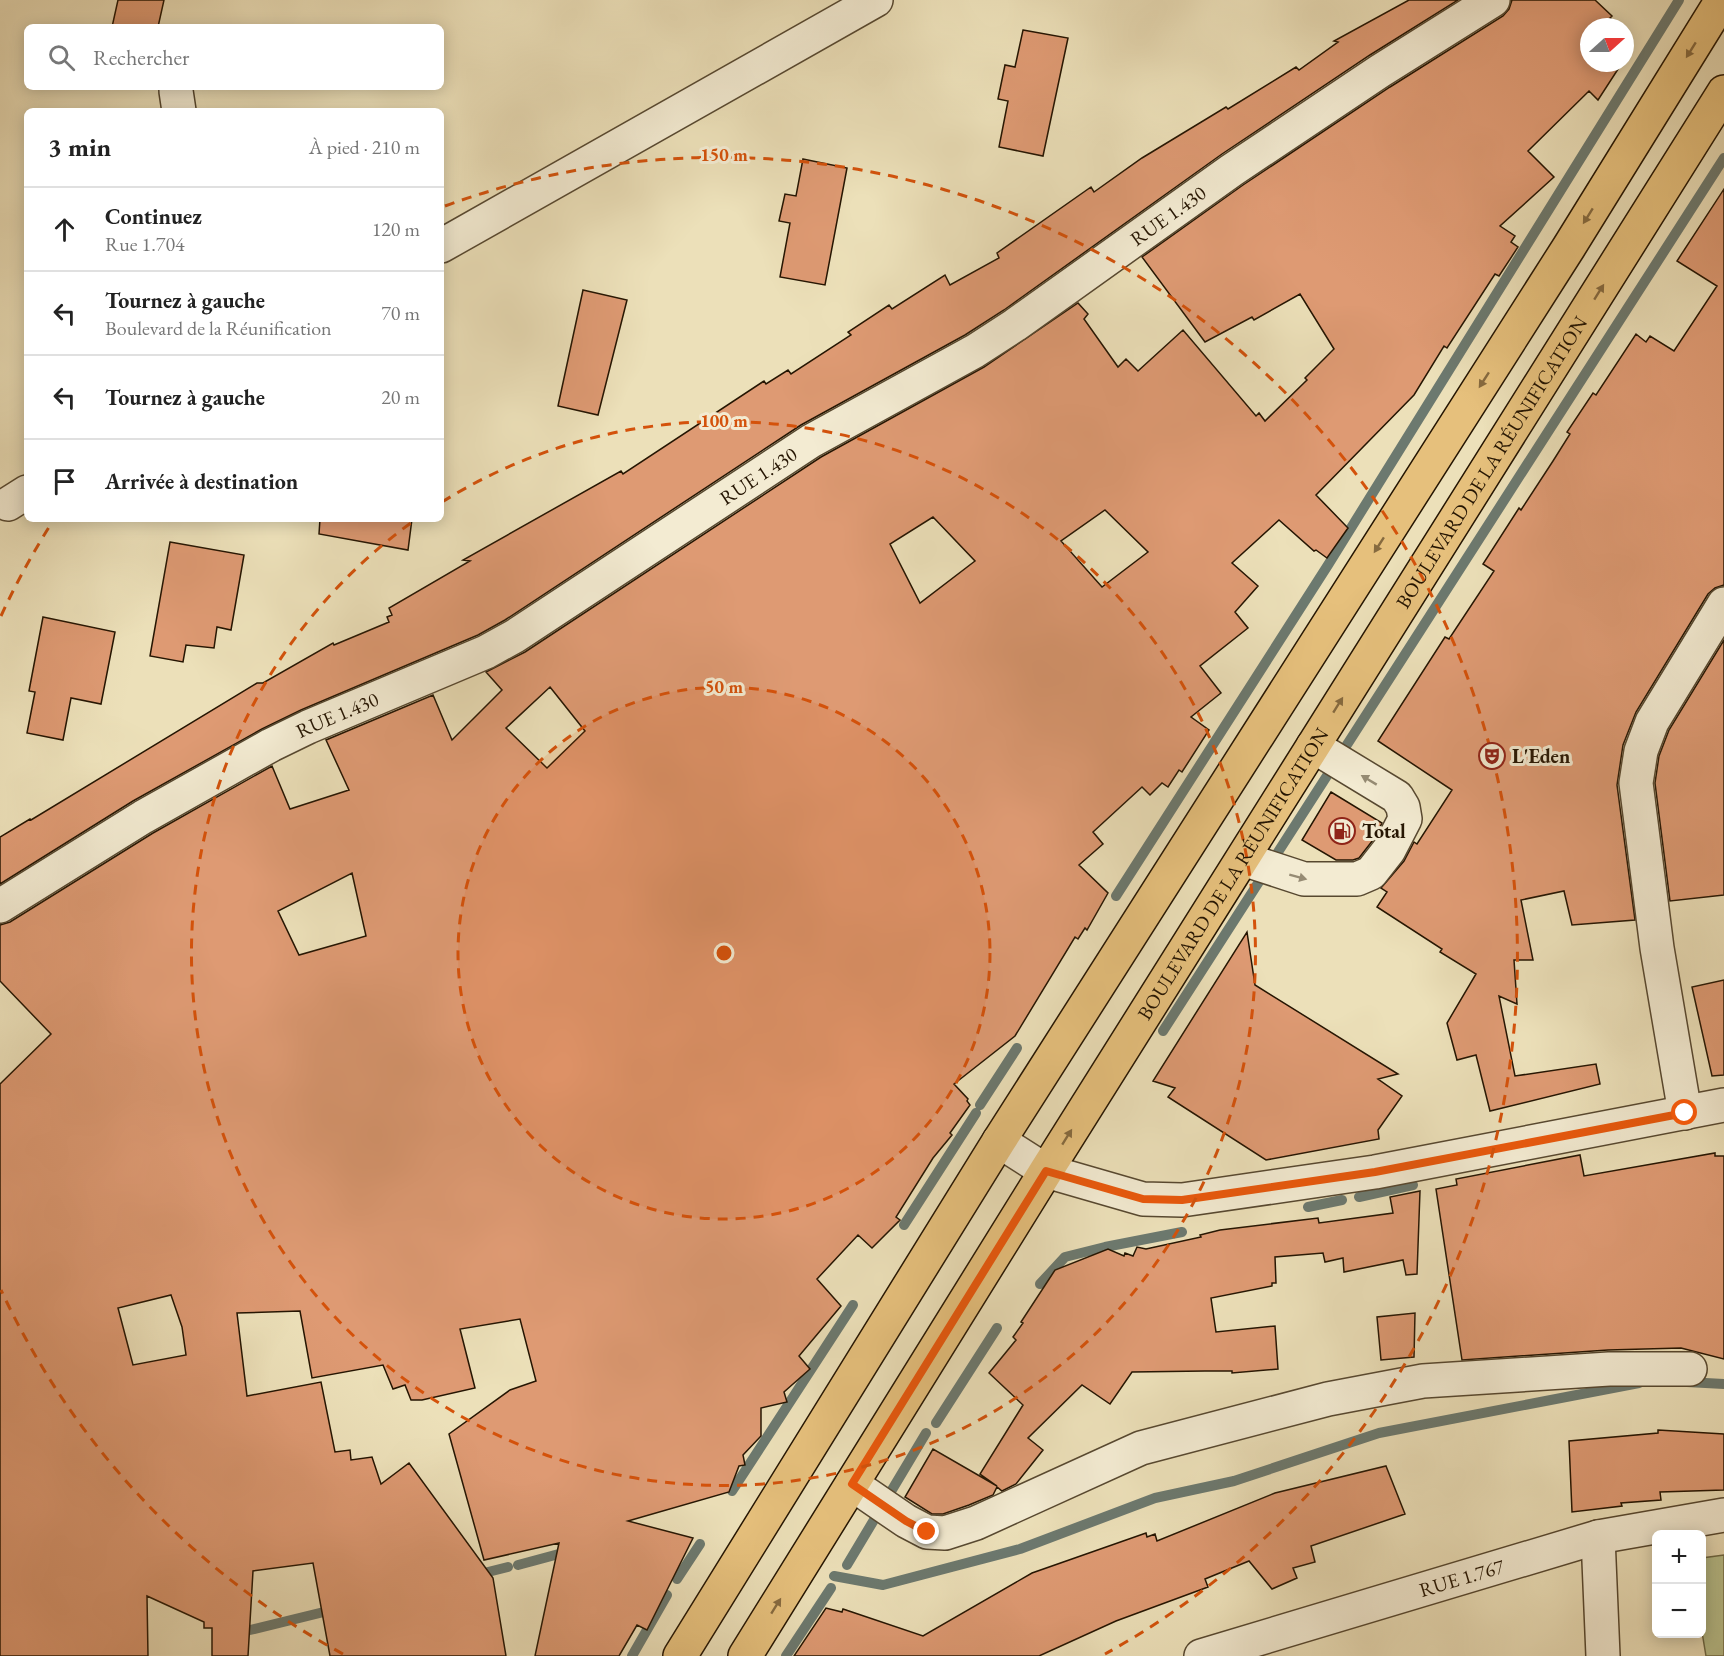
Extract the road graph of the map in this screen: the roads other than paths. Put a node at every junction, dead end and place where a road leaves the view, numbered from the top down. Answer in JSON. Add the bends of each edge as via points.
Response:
{"nodes":[{"id":1,"x":876,"y":0,"type":"edge"},
{"id":2,"x":1493,"y":0,"type":"edge"},
{"id":3,"x":1722,"y":0,"type":"edge"},
{"id":4,"x":1724,"y":92,"type":"edge"},
{"id":5,"x":444,"y":244,"type":"edge"},
{"id":6,"x":1724,"y":604,"type":"edge"},
{"id":7,"x":1313,"y":746,"type":"junction"},
{"id":8,"x":1243,"y":859,"type":"junction"},
{"id":9,"x":0,"y":906,"type":"edge"},
{"id":10,"x":1724,"y":1105,"type":"edge"},
{"id":11,"x":1685,"y":1113,"type":"junction"},
{"id":12,"x":999,"y":1141,"type":"junction"},
{"id":13,"x":1046,"y":1171,"type":"junction"},
{"id":14,"x":1690,"y":1369,"type":"dead end"},
{"id":15,"x":852,"y":1484,"type":"junction"},
{"id":16,"x":1724,"y":1515,"type":"edge"},
{"id":17,"x":1598,"y":1537,"type":"junction"},
{"id":18,"x":680,"y":1656,"type":"edge"},
{"id":19,"x":745,"y":1656,"type":"edge"},
{"id":20,"x":1201,"y":1656,"type":"edge"},
{"id":21,"x":1603,"y":1656,"type":"edge"}],
"edges":[{"from":1,"to":5,"type":"street"},
{"from":2,"to":9,"type":"street","name":"RUE 1.430","via":[[1232,170],[1015,325],[811,441],[515,636],[271,745],[143,817]]},
{"from":3,"to":12,"type":"main road","one_way":true},
{"from":7,"to":4,"type":"main road","name":"BOULEVARD DE LA RÉUNIFICATION","one_way":true},
{"from":6,"to":11,"type":"street","via":[[1652,722],[1641,751],[1636,783],[1657,948]]},
{"from":7,"to":8,"type":"main road","name":"BOULEVARD DE LA RÉUNIFICATION"},
{"from":8,"to":7,"type":"street","one_way":true,"via":[[1304,879],[1350,880],[1371,873],[1389,850],[1405,819],[1397,797]]},
{"from":13,"to":8,"type":"main road","name":"BOULEVARD DE LA RÉUNIFICATION","one_way":true},
{"from":10,"to":11,"type":"street"},
{"from":11,"to":13,"type":"street","via":[[1375,1172],[1182,1200],[1143,1199]]},
{"from":12,"to":13,"type":"street"},
{"from":12,"to":18,"type":"main road"},
{"from":13,"to":15,"type":"main road","name":"BOULEVARD DE LA RÉUNIFICATION"},
{"from":14,"to":15,"type":"street","via":[[1609,1369],[1424,1380],[1328,1399],[1142,1448],[945,1533],[927,1532],[906,1521]]},
{"from":19,"to":15,"type":"main road","name":"BOULEVARD DE LA RÉUNIFICATION","one_way":true},
{"from":16,"to":17,"type":"street","name":"RUE 1.767"},
{"from":17,"to":20,"type":"street","name":"RUE 1.767"},
{"from":17,"to":21,"type":"street"}]}
